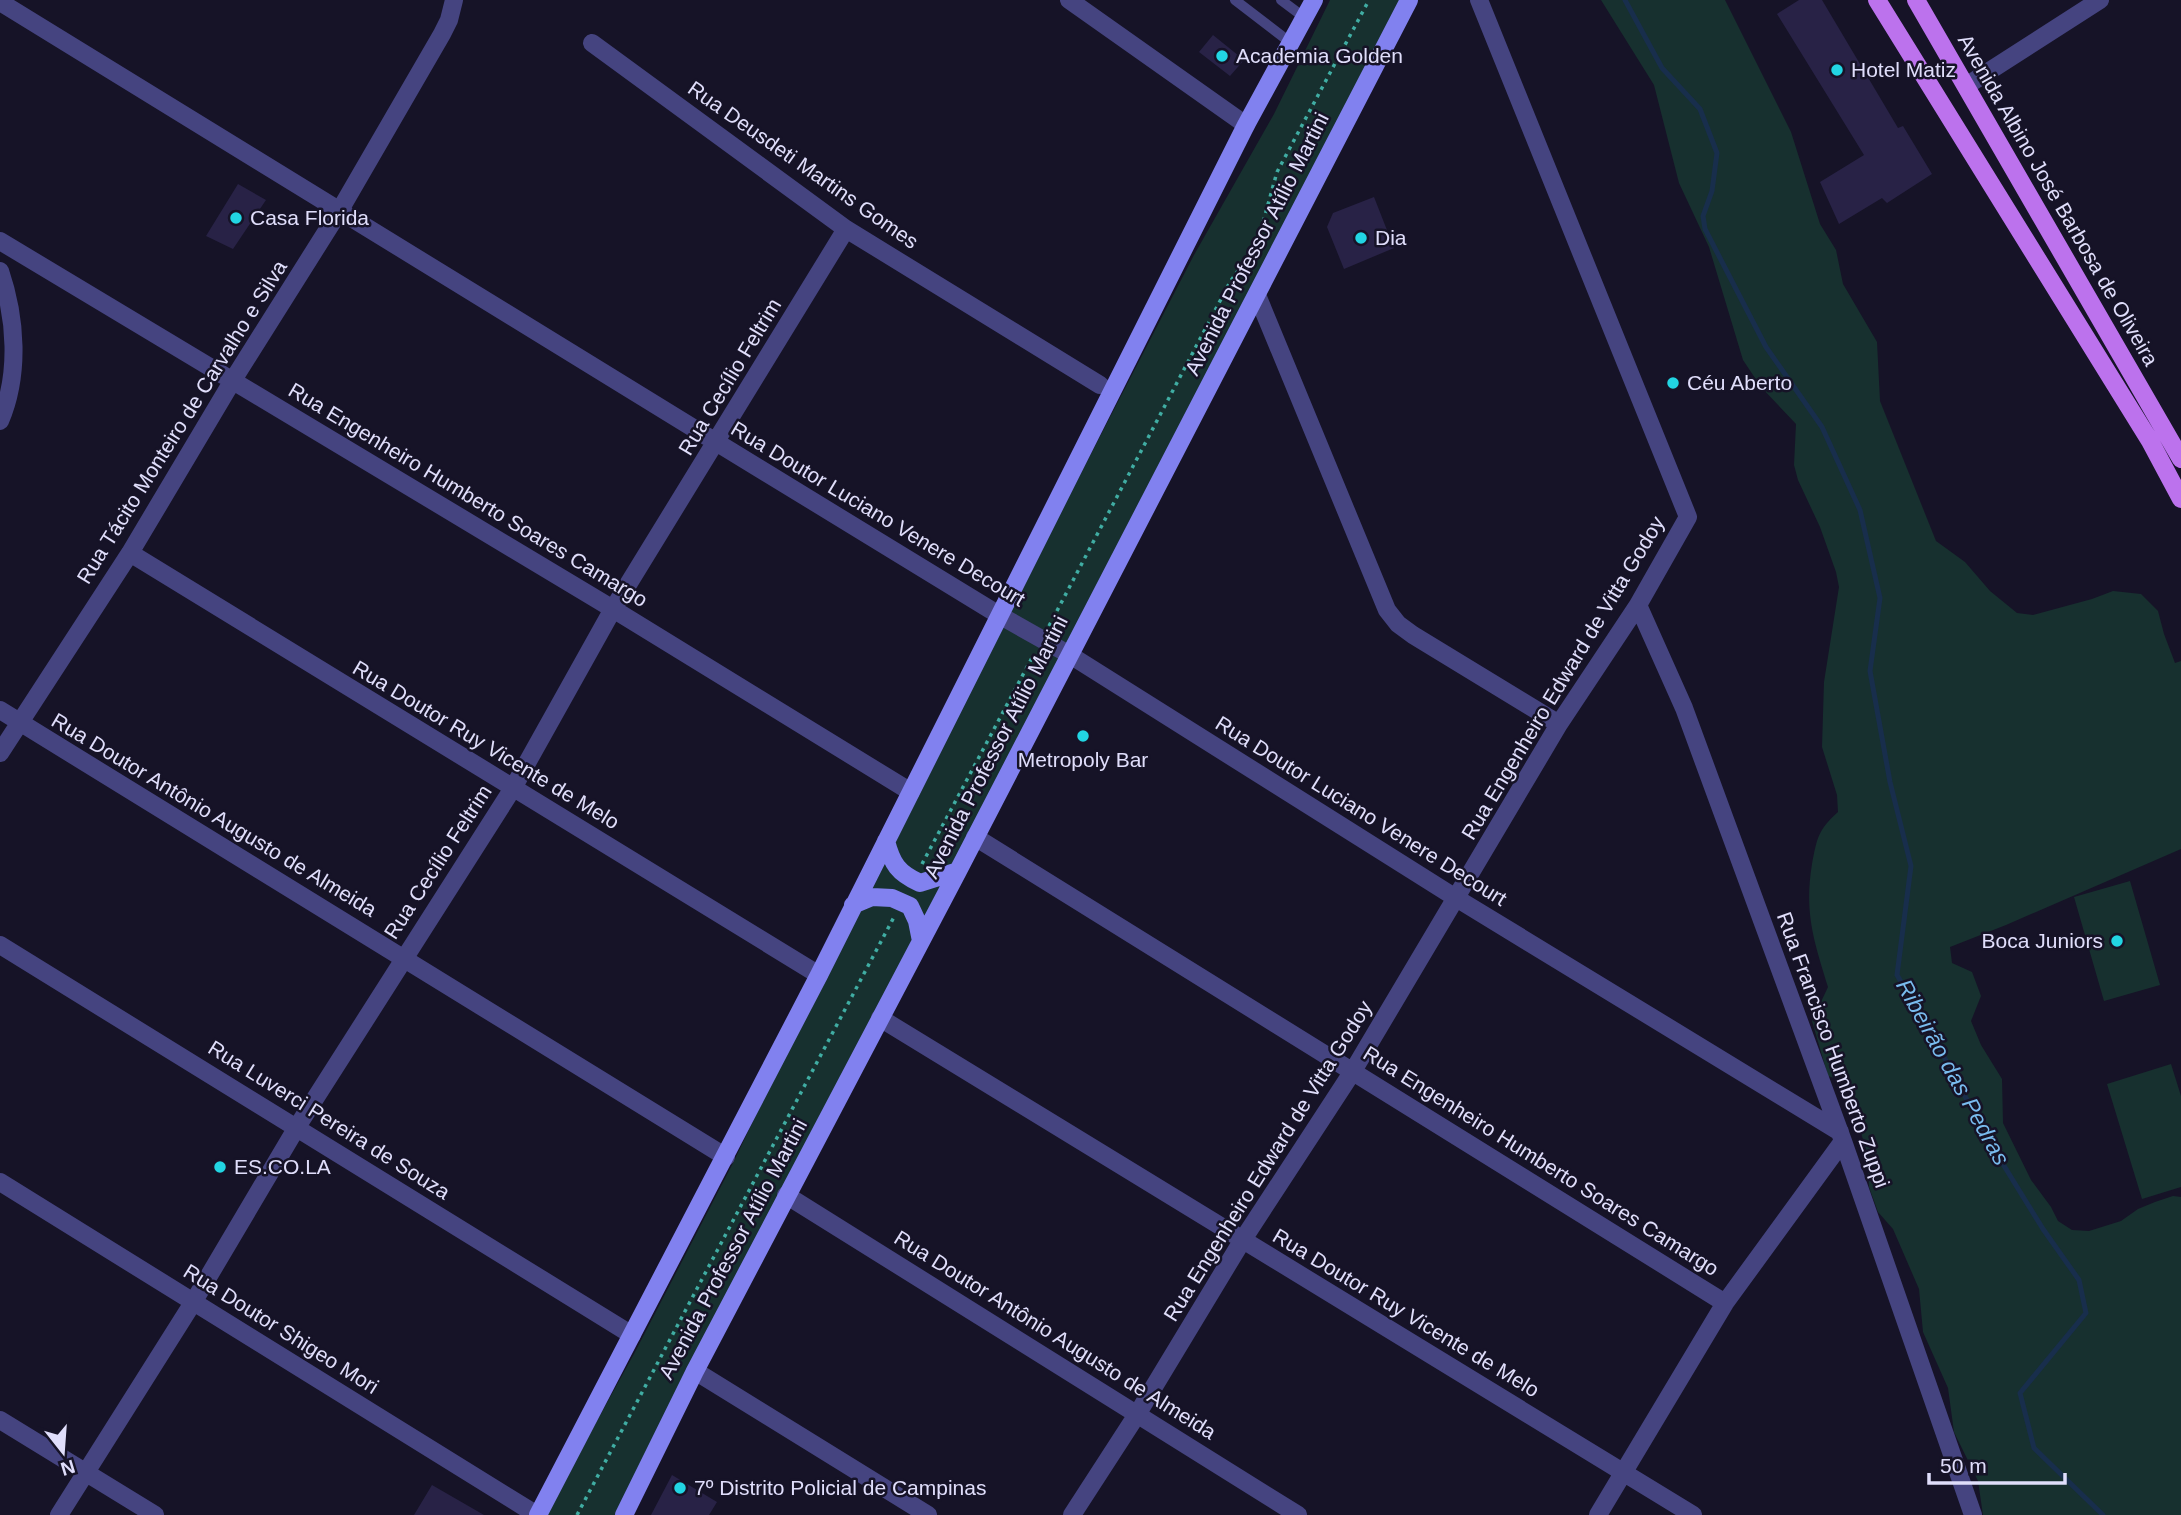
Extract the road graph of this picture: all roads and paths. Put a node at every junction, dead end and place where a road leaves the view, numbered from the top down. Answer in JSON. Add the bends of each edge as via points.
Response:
{"nodes":[{"id":1,"x":454,"y":0,"type":"edge"},
{"id":2,"x":1069,"y":0,"type":"edge"},
{"id":3,"x":1236,"y":0,"type":"edge"},
{"id":4,"x":1281,"y":0,"type":"edge"},
{"id":5,"x":1314,"y":0,"type":"edge"},
{"id":6,"x":1369,"y":0,"type":"edge"},
{"id":7,"x":1409,"y":0,"type":"edge"},
{"id":8,"x":1479,"y":0,"type":"edge"},
{"id":9,"x":1877,"y":0,"type":"edge"},
{"id":10,"x":1916,"y":0,"type":"edge"},
{"id":11,"x":2100,"y":0,"type":"edge"},
{"id":12,"x":0,"y":2,"type":"edge"},
{"id":13,"x":1305,"y":18,"type":"junction"},
{"id":14,"x":592,"y":43,"type":"dead end"},
{"id":15,"x":1291,"y":43,"type":"junction"},
{"id":16,"x":1966,"y":86,"type":"junction"},
{"id":17,"x":1246,"y":125,"type":"junction"},
{"id":18,"x":340,"y":210,"type":"junction"},
{"id":19,"x":846,"y":229,"type":"junction"},
{"id":20,"x":0,"y":241,"type":"edge"},
{"id":21,"x":0,"y":271,"type":"edge"},
{"id":22,"x":1257,"y":295,"type":"junction"},
{"id":23,"x":233,"y":380,"type":"junction"},
{"id":24,"x":1100,"y":385,"type":"dead end"},
{"id":25,"x":0,"y":421,"type":"edge"},
{"id":26,"x":716,"y":442,"type":"junction"},
{"id":27,"x":2181,"y":459,"type":"edge"},
{"id":28,"x":2181,"y":499,"type":"edge"},
{"id":29,"x":130,"y":553,"type":"junction"},
{"id":30,"x":1637,"y":605,"type":"junction"},
{"id":31,"x":614,"y":609,"type":"junction"},
{"id":32,"x":999,"y":614,"type":"junction"},
{"id":33,"x":1042,"y":639,"type":"junction"},
{"id":34,"x":1070,"y":654,"type":"junction"},
{"id":35,"x":0,"y":710,"type":"edge"},
{"id":36,"x":19,"y":722,"type":"junction"},
{"id":37,"x":1559,"y":724,"type":"junction"},
{"id":38,"x":0,"y":753,"type":"edge"},
{"id":39,"x":513,"y":788,"type":"junction"},
{"id":40,"x":911,"y":792,"type":"junction"},
{"id":41,"x":975,"y":837,"type":"junction"},
{"id":42,"x":886,"y":841,"type":"junction"},
{"id":43,"x":958,"y":870,"type":"junction"},
{"id":44,"x":914,"y":880,"type":"junction"},
{"id":45,"x":1456,"y":898,"type":"junction"},
{"id":46,"x":902,"y":902,"type":"junction"},
{"id":47,"x":853,"y":905,"type":"junction"},
{"id":48,"x":921,"y":941,"type":"junction"},
{"id":49,"x":0,"y":945,"type":"edge"},
{"id":50,"x":404,"y":957,"type":"junction"},
{"id":51,"x":819,"y":975,"type":"junction"},
{"id":52,"x":880,"y":1018,"type":"junction"},
{"id":53,"x":1353,"y":1071,"type":"junction"},
{"id":54,"x":297,"y":1127,"type":"junction"},
{"id":55,"x":1841,"y":1136,"type":"junction"},
{"id":56,"x":726,"y":1157,"type":"junction"},
{"id":57,"x":0,"y":1181,"type":"edge"},
{"id":58,"x":786,"y":1195,"type":"junction"},
{"id":59,"x":1242,"y":1241,"type":"junction"},
{"id":60,"x":194,"y":1301,"type":"junction"},
{"id":61,"x":1725,"y":1303,"type":"junction"},
{"id":62,"x":632,"y":1335,"type":"junction"},
{"id":63,"x":695,"y":1371,"type":"junction"},
{"id":64,"x":1138,"y":1413,"type":"junction"},
{"id":65,"x":0,"y":1420,"type":"edge"},
{"id":66,"x":86,"y":1473,"type":"junction"},
{"id":67,"x":1624,"y":1473,"type":"junction"},
{"id":68,"x":59,"y":1515,"type":"edge"},
{"id":69,"x":155,"y":1515,"type":"edge"},
{"id":70,"x":538,"y":1515,"type":"edge"},
{"id":71,"x":577,"y":1515,"type":"edge"},
{"id":72,"x":624,"y":1515,"type":"edge"},
{"id":73,"x":928,"y":1515,"type":"edge"},
{"id":74,"x":1072,"y":1515,"type":"edge"},
{"id":75,"x":1298,"y":1515,"type":"edge"},
{"id":76,"x":1598,"y":1515,"type":"edge"},
{"id":77,"x":1693,"y":1515,"type":"edge"},
{"id":78,"x":1973,"y":1515,"type":"edge"}],
"edges":[{"from":1,"to":18,"type":"street","name":"Rua Tácito Monteiro de Carvalho e Silva","via":[[442,34]]},
{"from":2,"to":17,"type":"street"},
{"from":3,"to":15,"type":"lane"},
{"from":4,"to":13,"type":"lane"},
{"from":5,"to":13,"type":"main road"},
{"from":6,"to":33,"type":"path","via":[[1277,172],[1257,244],[1230,282]]},
{"from":7,"to":22,"type":"main road","name":"Avenida Professor Atílio Martini"},
{"from":8,"to":30,"type":"street","name":"Rua Engenheiro Edward de Vitta Godoy","via":[[1688,517]]},
{"from":9,"to":28,"type":"main road","name":"Avenida Albino José Barbosa de Oliveira","via":[[2150,441]]},
{"from":10,"to":16,"type":"main road","name":"Avenida Albino José Barbosa de Oliveira"},
{"from":11,"to":16,"type":"street"},
{"from":12,"to":18,"type":"street","name":"Rua Doutor Luciano Venere Decourt"},
{"from":13,"to":15,"type":"main road"},
{"from":14,"to":19,"type":"street","name":"Rua Deusdeti Martins Gomes"},
{"from":15,"to":17,"type":"main road"},
{"from":16,"to":27,"type":"main road","name":"Avenida Albino José Barbosa de Oliveira"},
{"from":17,"to":32,"type":"main road"},
{"from":18,"to":23,"type":"street","name":"Rua Tácito Monteiro de Carvalho e Silva"},
{"from":18,"to":26,"type":"street","name":"Rua Doutor Luciano Venere Decourt"},
{"from":19,"to":24,"type":"street","name":"Rua Deusdeti Martins Gomes"},
{"from":19,"to":26,"type":"street","name":"Rua Cecílio Feltrim"},
{"from":20,"to":23,"type":"street","name":"Rua Engenheiro Humberto Soares Camargo"},
{"from":21,"to":25,"type":"street","via":[[14,352]]},
{"from":22,"to":34,"type":"main road","name":"Avenida Professor Atílio Martini"},
{"from":22,"to":37,"type":"street","via":[[1387,610],[1413,635]]},
{"from":23,"to":29,"type":"street","name":"Rua Tácito Monteiro de Carvalho e Silva"},
{"from":23,"to":31,"type":"street","name":"Rua Engenheiro Humberto Soares Camargo"},
{"from":26,"to":31,"type":"street","name":"Rua Cecílio Feltrim"},
{"from":26,"to":32,"type":"street","name":"Rua Doutor Luciano Venere Decourt"},
{"from":29,"to":36,"type":"street","name":"Rua Tácito Monteiro de Carvalho e Silva"},
{"from":29,"to":39,"type":"street","name":"Rua Doutor Ruy Vicente de Melo"},
{"from":30,"to":37,"type":"street","name":"Rua Engenheiro Edward de Vitta Godoy"},
{"from":30,"to":55,"type":"street","name":"Rua Francisco Humberto Zuppi","via":[[1684,708]]},
{"from":31,"to":39,"type":"street","name":"Rua Cecílio Feltrim"},
{"from":31,"to":40,"type":"street","name":"Rua Engenheiro Humberto Soares Camargo"},
{"from":32,"to":33,"type":"street","name":"Rua Doutor Luciano Venere Decourt"},
{"from":32,"to":40,"type":"main road"},
{"from":33,"to":34,"type":"street","name":"Rua Doutor Luciano Venere Decourt"},
{"from":33,"to":44,"type":"path"},
{"from":34,"to":41,"type":"main road","name":"Avenida Professor Atílio Martini"},
{"from":34,"to":45,"type":"street","name":"Rua Doutor Luciano Venere Decourt"},
{"from":35,"to":36,"type":"street","name":"Rua Doutor Antônio Augusto de Almeida"},
{"from":36,"to":38,"type":"street","name":"Rua Tácito Monteiro de Carvalho e Silva"},
{"from":36,"to":50,"type":"street","name":"Rua Doutor Antônio Augusto de Almeida"},
{"from":37,"to":45,"type":"street","name":"Rua Engenheiro Edward de Vitta Godoy"},
{"from":39,"to":50,"type":"street","name":"Rua Cecílio Feltrim"},
{"from":39,"to":51,"type":"street","name":"Rua Doutor Ruy Vicente de Melo"},
{"from":40,"to":42,"type":"main road"},
{"from":41,"to":43,"type":"main road","name":"Avenida Professor Atílio Martini"},
{"from":41,"to":53,"type":"street","name":"Rua Engenheiro Humberto Soares Camargo"},
{"from":42,"to":44,"type":"main road","via":[[891,861]]},
{"from":42,"to":47,"type":"main road"},
{"from":43,"to":44,"type":"main road","via":[[920,883]]},
{"from":43,"to":48,"type":"main road","name":"Avenida Professor Atílio Martini"},
{"from":45,"to":53,"type":"street","name":"Rua Engenheiro Edward de Vitta Godoy"},
{"from":45,"to":55,"type":"street","name":"Rua Doutor Luciano Venere Decourt"},
{"from":46,"to":47,"type":"main road","via":[[872,897]]},
{"from":46,"to":48,"type":"main road","via":[[910,906]]},
{"from":46,"to":71,"type":"path"},
{"from":47,"to":51,"type":"main road"},
{"from":48,"to":52,"type":"main road","name":"Avenida Professor Atílio Martini"},
{"from":49,"to":54,"type":"street","name":"Rua Luverci Pereira de Souza"},
{"from":50,"to":54,"type":"street","name":"Rua Cecílio Feltrim"},
{"from":50,"to":56,"type":"street","name":"Rua Doutor Antônio Augusto de Almeida"},
{"from":51,"to":56,"type":"main road"},
{"from":52,"to":58,"type":"main road","name":"Avenida Professor Atílio Martini"},
{"from":52,"to":59,"type":"street","name":"Rua Doutor Ruy Vicente de Melo"},
{"from":53,"to":59,"type":"street","name":"Rua Engenheiro Edward de Vitta Godoy"},
{"from":53,"to":61,"type":"street","name":"Rua Engenheiro Humberto Soares Camargo"},
{"from":54,"to":60,"type":"street","name":"Rua Cecílio Feltrim"},
{"from":54,"to":62,"type":"street","name":"Rua Luverci Pereira de Souza"},
{"from":55,"to":61,"type":"street"},
{"from":55,"to":78,"type":"street","name":"Rua Francisco Humberto Zuppi"},
{"from":56,"to":62,"type":"main road"},
{"from":57,"to":60,"type":"street","name":"Rua Doutor Shigeo Mori"},
{"from":58,"to":63,"type":"main road","name":"Avenida Professor Atílio Martini"},
{"from":58,"to":64,"type":"street","name":"Rua Doutor Antônio Augusto de Almeida"},
{"from":59,"to":64,"type":"street","name":"Rua Engenheiro Edward de Vitta Godoy"},
{"from":59,"to":67,"type":"street","name":"Rua Doutor Ruy Vicente de Melo"},
{"from":60,"to":66,"type":"street","name":"Rua Cecílio Feltrim"},
{"from":60,"to":70,"type":"street","name":"Rua Doutor Shigeo Mori"},
{"from":61,"to":67,"type":"street"},
{"from":62,"to":70,"type":"main road"},
{"from":63,"to":72,"type":"main road","name":"Avenida Professor Atílio Martini"},
{"from":63,"to":73,"type":"street"},
{"from":64,"to":74,"type":"street","name":"Rua Engenheiro Edward de Vitta Godoy"},
{"from":64,"to":75,"type":"street","name":"Rua Doutor Antônio Augusto de Almeida"},
{"from":65,"to":66,"type":"street"},
{"from":66,"to":68,"type":"street","name":"Rua Cecílio Feltrim"},
{"from":66,"to":69,"type":"street"},
{"from":67,"to":76,"type":"street"},
{"from":67,"to":77,"type":"street","name":"Rua Doutor Ruy Vicente de Melo"}]}
